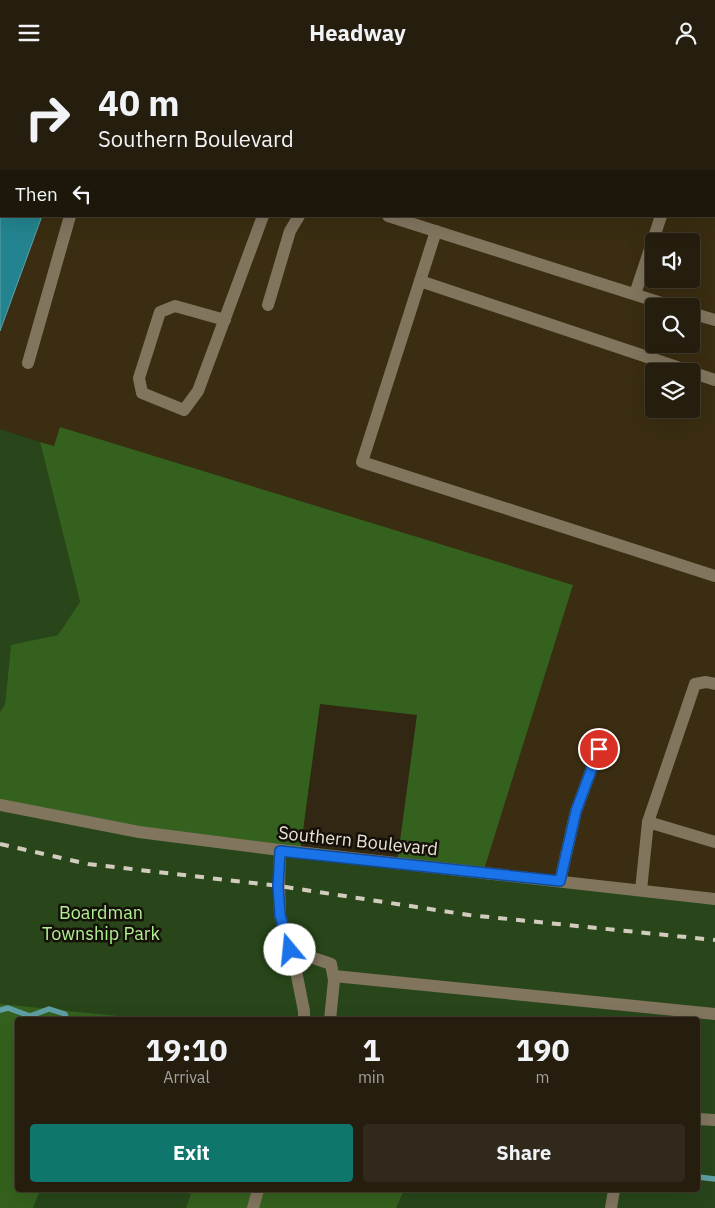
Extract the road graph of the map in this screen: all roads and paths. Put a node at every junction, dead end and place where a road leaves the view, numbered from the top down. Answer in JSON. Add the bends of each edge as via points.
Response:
{"nodes":[{"id":1,"x":70,"y":217,"type":"edge"},
{"id":2,"x":263,"y":217,"type":"edge"},
{"id":3,"x":297,"y":217,"type":"edge"},
{"id":4,"x":391,"y":217,"type":"edge"},
{"id":5,"x":661,"y":217,"type":"edge"},
{"id":6,"x":436,"y":231,"type":"junction"},
{"id":7,"x":420,"y":281,"type":"junction"},
{"id":8,"x":635,"y":294,"type":"junction"},
{"id":9,"x":647,"y":298,"type":"edge"},
{"id":10,"x":268,"y":305,"type":"dead end"},
{"id":11,"x":700,"y":316,"type":"edge"},
{"id":12,"x":225,"y":320,"type":"junction"},
{"id":13,"x":715,"y":321,"type":"edge"},
{"id":14,"x":28,"y":363,"type":"dead end"},
{"id":15,"x":663,"y":363,"type":"edge"},
{"id":16,"x":700,"y":375,"type":"edge"},
{"id":17,"x":715,"y":380,"type":"edge"},
{"id":18,"x":715,"y":577,"type":"edge"},
{"id":19,"x":715,"y":683,"type":"edge"},
{"id":20,"x":599,"y":749,"type":"dead end"},
{"id":21,"x":0,"y":805,"type":"edge"},
{"id":22,"x":648,"y":822,"type":"junction"},
{"id":23,"x":715,"y":842,"type":"edge"},
{"id":24,"x":280,"y":851,"type":"junction"},
{"id":25,"x":560,"y":881,"type":"junction"},
{"id":26,"x":641,"y":890,"type":"junction"},
{"id":27,"x":715,"y":899,"type":"edge"},
{"id":28,"x":290,"y":950,"type":"junction"},
{"id":29,"x":334,"y":976,"type":"junction"},
{"id":30,"x":715,"y":1014,"type":"edge"},
{"id":31,"x":304,"y":1017,"type":"edge"},
{"id":32,"x":330,"y":1017,"type":"edge"},
{"id":33,"x":700,"y":1119,"type":"edge"},
{"id":34,"x":715,"y":1120,"type":"edge"},
{"id":35,"x":257,"y":1192,"type":"edge"},
{"id":36,"x":614,"y":1192,"type":"edge"},
{"id":37,"x":253,"y":1208,"type":"edge"},
{"id":38,"x":611,"y":1208,"type":"edge"}],
"edges":[{"from":1,"to":14,"type":"street"},
{"from":2,"to":12,"type":"street"},
{"from":3,"to":10,"type":"street","via":[[290,231]]},
{"from":4,"to":6,"type":"street"},
{"from":5,"to":8,"type":"street"},
{"from":6,"to":7,"type":"street"},
{"from":6,"to":8,"type":"street"},
{"from":7,"to":15,"type":"street"},
{"from":7,"to":18,"type":"street","via":[[362,462]]},
{"from":8,"to":9,"type":"street"},
{"from":11,"to":13,"type":"street"},
{"from":12,"to":12,"type":"street","via":[[198,391],[184,410],[142,393],[139,378],[160,312],[174,307]]},
{"from":16,"to":17,"type":"street"},
{"from":19,"to":22,"type":"street","via":[[695,684]]},
{"from":20,"to":25,"type":"street","via":[[576,811]]},
{"from":21,"to":24,"type":"street","name":"Southern Boulevard","via":[[139,832]]},
{"from":22,"to":23,"type":"street"},
{"from":22,"to":26,"type":"street"},
{"from":24,"to":25,"type":"street","name":"Southern Boulevard"},
{"from":24,"to":28,"type":"street","via":[[280,915]]},
{"from":25,"to":26,"type":"street","name":"Southern Boulevard"},
{"from":26,"to":27,"type":"street","name":"Southern Boulevard"},
{"from":28,"to":29,"type":"street","via":[[331,964]]},
{"from":28,"to":31,"type":"street"},
{"from":29,"to":30,"type":"street"},
{"from":29,"to":32,"type":"street"},
{"from":33,"to":34,"type":"street"},
{"from":35,"to":37,"type":"street"},
{"from":36,"to":38,"type":"street"}]}
